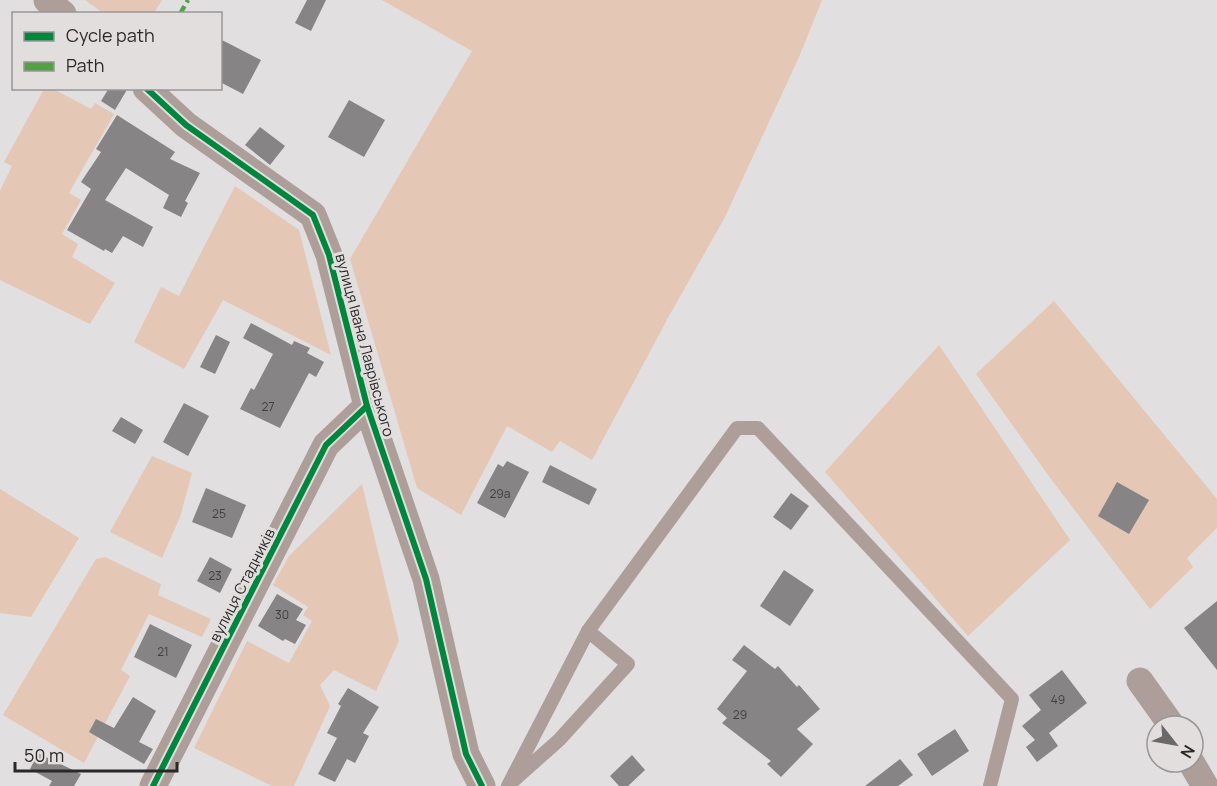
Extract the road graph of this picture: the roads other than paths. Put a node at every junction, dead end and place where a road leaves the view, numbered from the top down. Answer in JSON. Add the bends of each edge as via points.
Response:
{"nodes":[{"id":1,"x":47,"y":0,"type":"edge"},
{"id":2,"x":61,"y":12,"type":"edge"},
{"id":3,"x":148,"y":90,"type":"edge"},
{"id":4,"x":368,"y":406,"type":"junction"},
{"id":5,"x":588,"y":631,"type":"junction"},
{"id":6,"x":1140,"y":681,"type":"dead end"},
{"id":7,"x":1163,"y":714,"type":"edge"},
{"id":8,"x":153,"y":786,"type":"edge"},
{"id":9,"x":482,"y":786,"type":"edge"},
{"id":10,"x":508,"y":786,"type":"edge"},
{"id":11,"x":990,"y":786,"type":"edge"}],
"edges":[{"from":1,"to":2,"type":"street"},
{"from":3,"to":4,"type":"street","name":"вулиця Івана Лаврівського","via":[[186,125],[313,215],[329,255]]},
{"from":4,"to":8,"type":"street","name":"вулиця Стадників","via":[[326,445]]},
{"from":4,"to":9,"type":"street","name":"вулиця Івана Лаврівського","via":[[426,579],[466,753]]},
{"from":5,"to":10,"type":"lane"},
{"from":5,"to":10,"type":"lane","via":[[628,664],[559,740]]},
{"from":5,"to":11,"type":"lane","via":[[737,428],[758,428],[1012,699]]},
{"from":6,"to":7,"type":"street"}]}
